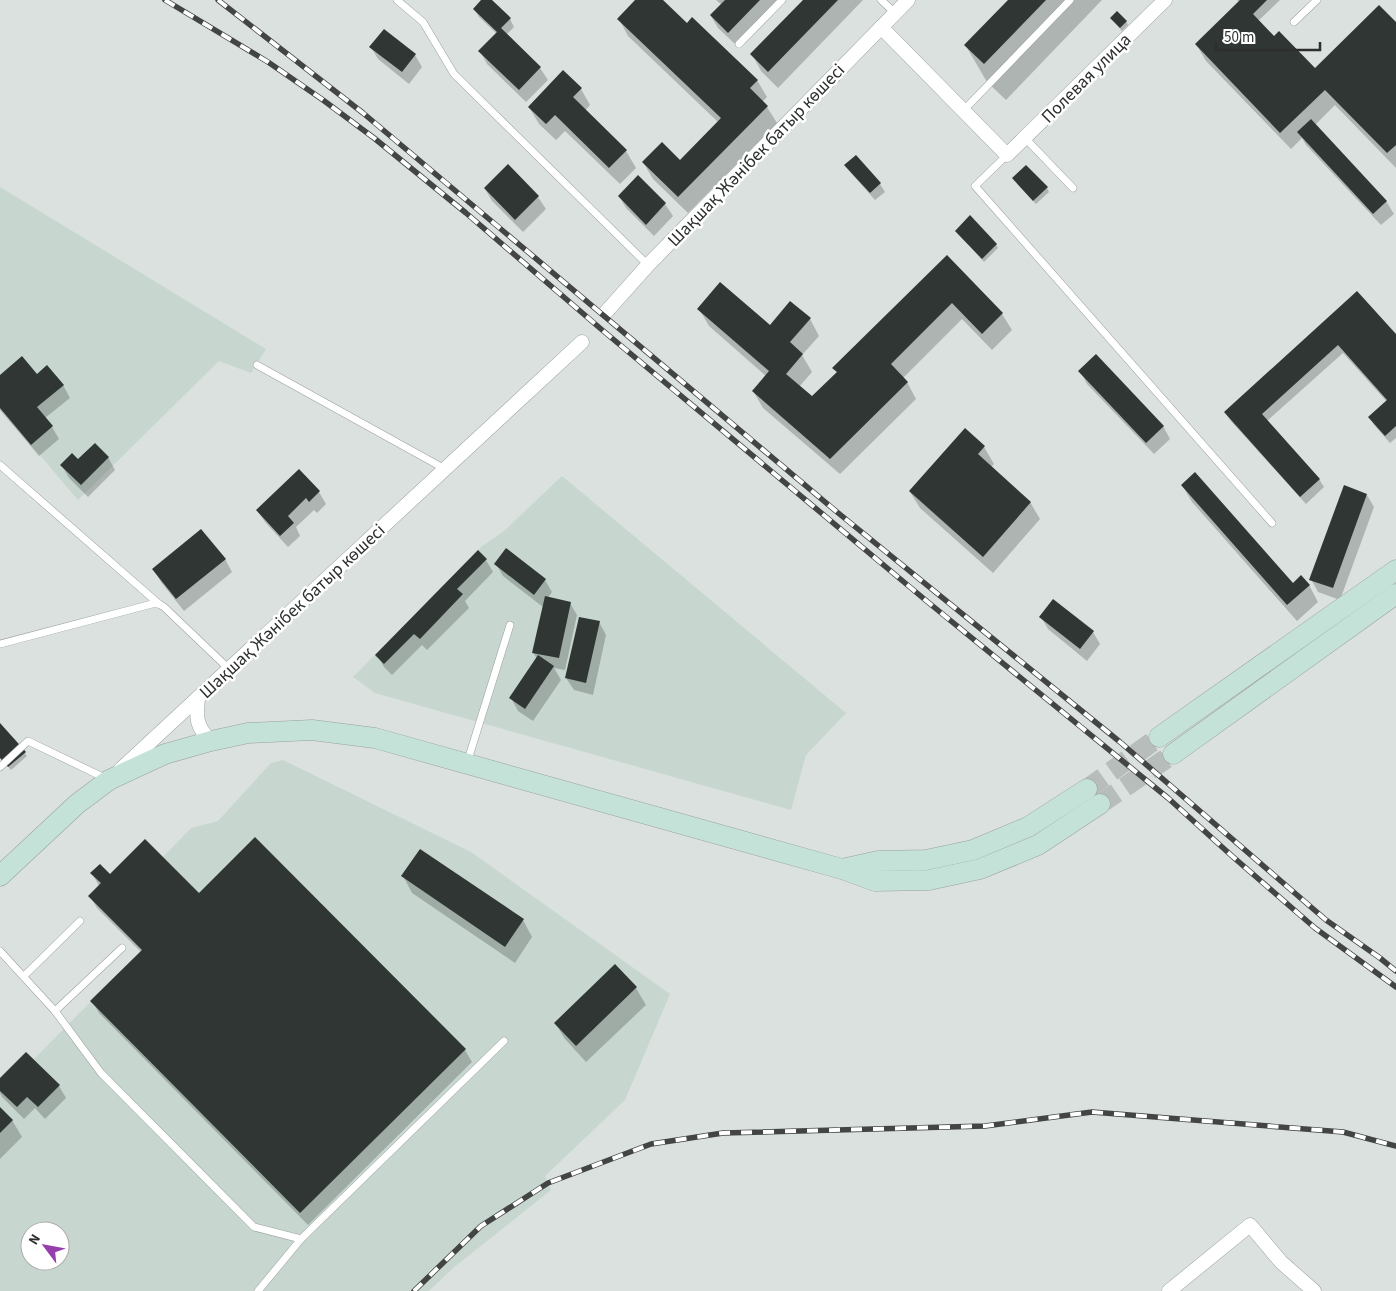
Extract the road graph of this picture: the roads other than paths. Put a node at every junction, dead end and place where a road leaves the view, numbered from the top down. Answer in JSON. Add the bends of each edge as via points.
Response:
{"nodes":[{"id":1,"x":397,"y":0,"type":"edge"},
{"id":2,"x":782,"y":0,"type":"edge"},
{"id":3,"x":881,"y":0,"type":"edge"},
{"id":4,"x":908,"y":0,"type":"edge"},
{"id":5,"x":1070,"y":0,"type":"edge"},
{"id":6,"x":1317,"y":0,"type":"edge"},
{"id":7,"x":1159,"y":2,"type":"edge"},
{"id":8,"x":894,"y":13,"type":"junction"},
{"id":9,"x":1294,"y":22,"type":"dead end"},
{"id":10,"x":881,"y":27,"type":"junction"},
{"id":11,"x":739,"y":44,"type":"dead end"},
{"id":12,"x":963,"y":111,"type":"junction"},
{"id":13,"x":1025,"y":138,"type":"junction"},
{"id":14,"x":1007,"y":155,"type":"junction"},
{"id":15,"x":1073,"y":188,"type":"dead end"},
{"id":16,"x":648,"y":266,"type":"junction"},
{"id":17,"x":606,"y":312,"type":"dead end"},
{"id":18,"x":582,"y":342,"type":"dead end"},
{"id":19,"x":257,"y":364,"type":"dead end"},
{"id":20,"x":0,"y":465,"type":"edge"},
{"id":21,"x":444,"y":469,"type":"junction"},
{"id":22,"x":1272,"y":523,"type":"dead end"},
{"id":23,"x":1396,"y":570,"type":"edge"},
{"id":24,"x":1396,"y":594,"type":"edge"},
{"id":25,"x":159,"y":604,"type":"junction"},
{"id":26,"x":510,"y":626,"type":"dead end"},
{"id":27,"x":0,"y":644,"type":"edge"},
{"id":28,"x":228,"y":669,"type":"junction"},
{"id":29,"x":198,"y":698,"type":"junction"},
{"id":30,"x":1159,"y":737,"type":"tunnel mouth"},
{"id":31,"x":211,"y":741,"type":"junction"},
{"id":32,"x":1173,"y":754,"type":"tunnel mouth"},
{"id":33,"x":467,"y":763,"type":"junction"},
{"id":34,"x":0,"y":767,"type":"edge"},
{"id":35,"x":109,"y":780,"type":"junction"},
{"id":36,"x":1087,"y":789,"type":"tunnel mouth"},
{"id":37,"x":1100,"y":804,"type":"tunnel mouth"},
{"id":38,"x":842,"y":869,"type":"junction"},
{"id":39,"x":0,"y":876,"type":"edge"},
{"id":40,"x":80,"y":921,"type":"dead end"},
{"id":41,"x":122,"y":948,"type":"dead end"},
{"id":42,"x":0,"y":951,"type":"edge"},
{"id":43,"x":24,"y":976,"type":"junction"},
{"id":44,"x":56,"y":1011,"type":"junction"},
{"id":45,"x":504,"y":1041,"type":"dead end"},
{"id":46,"x":301,"y":1240,"type":"junction"},
{"id":47,"x":258,"y":1291,"type":"edge"},
{"id":48,"x":1169,"y":1291,"type":"edge"},
{"id":49,"x":1314,"y":1291,"type":"edge"}],
"edges":[{"from":1,"to":16,"type":"lane","via":[[423,22],[454,74]]},
{"from":2,"to":11,"type":"lane"},
{"from":3,"to":8,"type":"lane"},
{"from":4,"to":8,"type":"street","name":"Шақшақ Жәнібек батыр көшесі"},
{"from":5,"to":12,"type":"lane"},
{"from":6,"to":9,"type":"lane"},
{"from":7,"to":13,"type":"street","name":"Полевая улица"},
{"from":8,"to":10,"type":"street","name":"Шақшақ Жәнібек батыр көшесі"},
{"from":10,"to":12,"type":"street"},
{"from":10,"to":16,"type":"street","name":"Шақшақ Жәнібек батыр көшесі"},
{"from":12,"to":14,"type":"street"},
{"from":13,"to":14,"type":"street","name":"Полевая улица"},
{"from":13,"to":15,"type":"lane"},
{"from":14,"to":22,"type":"lane","via":[[975,186]]},
{"from":16,"to":17,"type":"street","name":"Шақшақ Жәнібек батыр көшесі"},
{"from":18,"to":21,"type":"street","name":"Шақшақ Жәнібек батыр көшесі"},
{"from":19,"to":21,"type":"lane"},
{"from":20,"to":25,"type":"lane"},
{"from":21,"to":28,"type":"street","name":"Шақшақ Жәнібек батыр көшесі"},
{"from":23,"to":30,"type":"main road"},
{"from":24,"to":32,"type":"main road"},
{"from":25,"to":27,"type":"lane"},
{"from":25,"to":28,"type":"lane"},
{"from":26,"to":33,"type":"lane"},
{"from":28,"to":29,"type":"street","name":"Шақшақ Жәнібек батыр көшесі"},
{"from":29,"to":31,"type":"street","via":[[196,715],[199,727]]},
{"from":29,"to":35,"type":"street","name":"Шақшақ Жәнібек батыр көшесі"},
{"from":31,"to":33,"type":"main road","via":[[248,733],[312,730],[375,738]]},
{"from":31,"to":35,"type":"main road","via":[[165,754]]},
{"from":33,"to":38,"type":"main road"},
{"from":34,"to":35,"type":"lane","via":[[28,741]]},
{"from":35,"to":39,"type":"main road","name":"Шақшақ Жәнібек батыр көшесі","via":[[77,804]]},
{"from":36,"to":38,"type":"main road","via":[[1028,827],[973,850],[926,860],[878,860]]},
{"from":37,"to":38,"type":"main road","via":[[1038,845],[980,869],[929,880],[876,880]]},
{"from":40,"to":43,"type":"lane"},
{"from":41,"to":44,"type":"lane"},
{"from":42,"to":43,"type":"lane"},
{"from":43,"to":44,"type":"lane"},
{"from":44,"to":46,"type":"lane","via":[[101,1073],[254,1227]]},
{"from":45,"to":46,"type":"lane"},
{"from":46,"to":47,"type":"lane"},
{"from":48,"to":49,"type":"street","via":[[1250,1225],[1281,1262]]}]}
